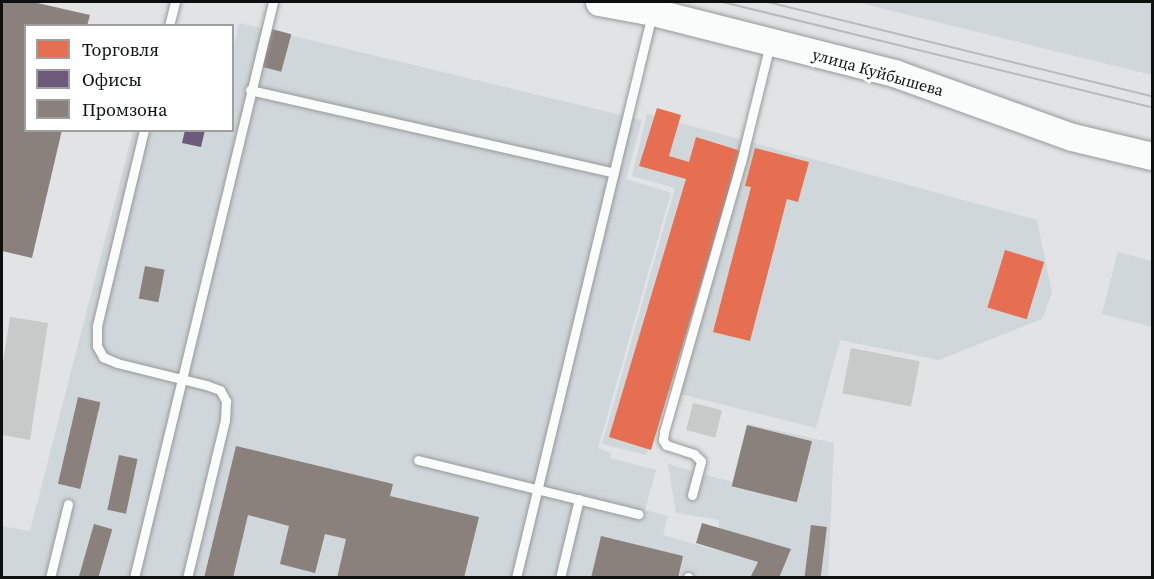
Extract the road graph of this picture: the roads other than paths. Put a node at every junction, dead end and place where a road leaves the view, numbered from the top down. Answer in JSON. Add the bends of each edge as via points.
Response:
{"nodes":[{"id":1,"x":175,"y":2,"type":"edge"},
{"id":2,"x":273,"y":2,"type":"edge"},
{"id":3,"x":599,"y":2,"type":"edge"},
{"id":4,"x":653,"y":12,"type":"junction"},
{"id":5,"x":170,"y":24,"type":"edge"},
{"id":6,"x":771,"y":42,"type":"junction"},
{"id":7,"x":250,"y":90,"type":"junction"},
{"id":8,"x":144,"y":132,"type":"edge"},
{"id":9,"x":1152,"y":156,"type":"edge"},
{"id":10,"x":614,"y":173,"type":"junction"},
{"id":11,"x":182,"y":379,"type":"junction"},
{"id":12,"x":418,"y":460,"type":"dead end"},
{"id":13,"x":537,"y":489,"type":"junction"},
{"id":14,"x":692,"y":495,"type":"dead end"},
{"id":15,"x":579,"y":499,"type":"junction"},
{"id":16,"x":68,"y":504,"type":"dead end"},
{"id":17,"x":638,"y":514,"type":"dead end"},
{"id":18,"x":50,"y":578,"type":"edge"},
{"id":19,"x":134,"y":578,"type":"edge"},
{"id":20,"x":187,"y":578,"type":"edge"},
{"id":21,"x":516,"y":578,"type":"edge"},
{"id":22,"x":560,"y":578,"type":"edge"}],
"edges":[{"from":1,"to":5,"type":"lane"},
{"from":2,"to":7,"type":"lane"},
{"from":3,"to":4,"type":"main road","name":"улица Куйбышева"},
{"from":4,"to":6,"type":"main road","name":"улица Куйбышева"},
{"from":4,"to":10,"type":"lane"},
{"from":6,"to":9,"type":"main road","name":"улица Куйбышева","via":[[894,73],[1072,136]]},
{"from":6,"to":14,"type":"lane","via":[[741,162],[663,432],[666,445],[694,454],[700,461]]},
{"from":7,"to":10,"type":"lane"},
{"from":7,"to":11,"type":"lane"},
{"from":8,"to":11,"type":"lane","via":[[97,326],[97,346],[103,357],[117,363]]},
{"from":10,"to":13,"type":"lane"},
{"from":11,"to":19,"type":"lane"},
{"from":11,"to":20,"type":"lane","via":[[220,390],[226,401],[225,420]]},
{"from":12,"to":13,"type":"lane"},
{"from":13,"to":15,"type":"lane"},
{"from":13,"to":21,"type":"lane"},
{"from":15,"to":17,"type":"lane"},
{"from":15,"to":22,"type":"lane"},
{"from":16,"to":18,"type":"lane"}]}
